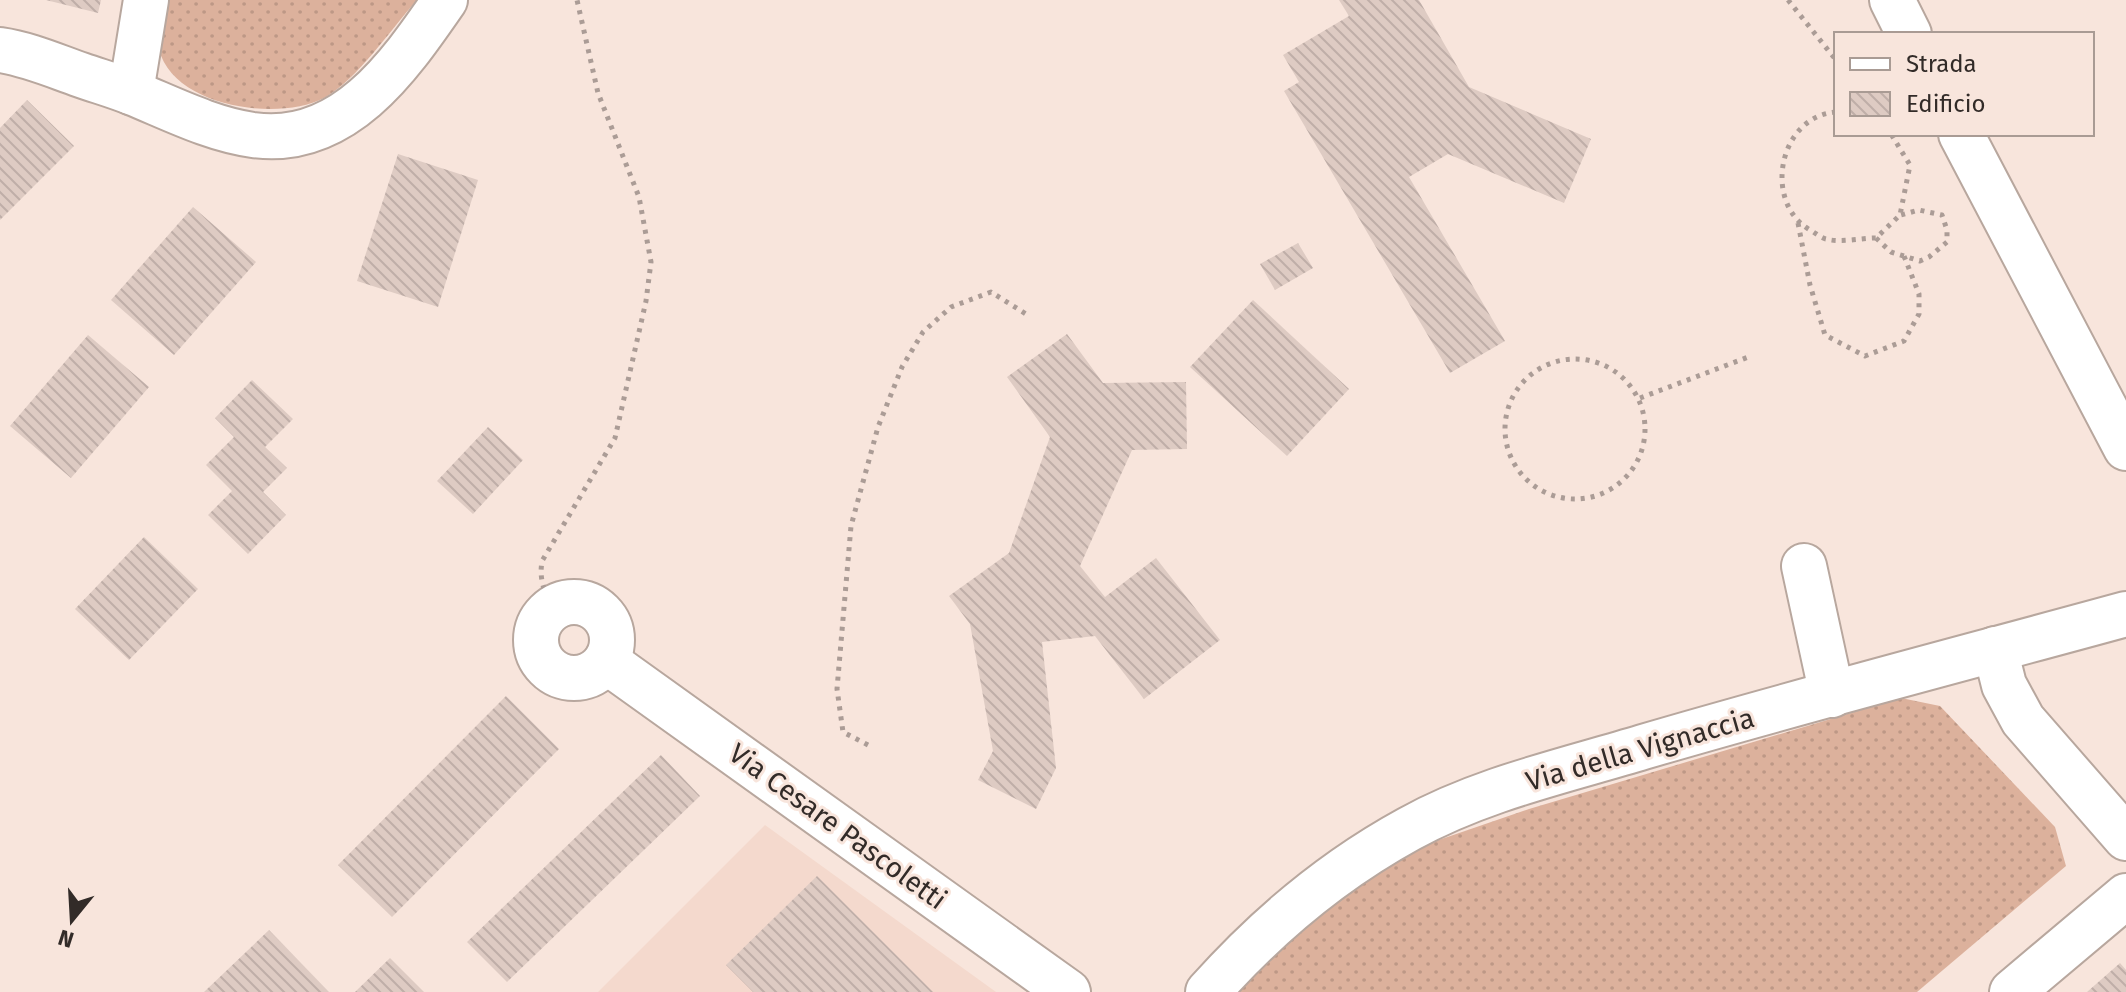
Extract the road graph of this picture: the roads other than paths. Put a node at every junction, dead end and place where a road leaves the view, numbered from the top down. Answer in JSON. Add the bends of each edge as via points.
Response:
{"nodes":[{"id":1,"x":146,"y":0,"type":"edge"},
{"id":2,"x":445,"y":0,"type":"edge"},
{"id":3,"x":1892,"y":0,"type":"edge"},
{"id":4,"x":1908,"y":32,"type":"edge"},
{"id":5,"x":0,"y":50,"type":"edge"},
{"id":6,"x":131,"y":92,"type":"junction"},
{"id":7,"x":1962,"y":136,"type":"edge"},
{"id":8,"x":2126,"y":448,"type":"edge"},
{"id":9,"x":1804,"y":566,"type":"dead end"},
{"id":10,"x":553,"y":607,"type":"road end"},
{"id":11,"x":2126,"y":614,"type":"edge"},
{"id":12,"x":1995,"y":649,"type":"junction"},
{"id":13,"x":1832,"y":695,"type":"junction"},
{"id":14,"x":2126,"y":838,"type":"edge"},
{"id":15,"x":2126,"y":896,"type":"edge"},
{"id":16,"x":1068,"y":992,"type":"edge"},
{"id":17,"x":1208,"y":992,"type":"edge"},
{"id":18,"x":2012,"y":992,"type":"edge"}],
"edges":[{"from":1,"to":6,"type":"street"},
{"from":2,"to":6,"type":"street","via":[[377,89],[351,110],[310,130],[280,136],[244,133]]},
{"from":3,"to":4,"type":"street"},
{"from":5,"to":6,"type":"street"},
{"from":7,"to":8,"type":"street"},
{"from":9,"to":13,"type":"street"},
{"from":10,"to":16,"type":"street","name":"Via Cesare Pascoletti","via":[[535,638],[551,671],[562,677],[587,677],[606,661]]},
{"from":11,"to":12,"type":"street","name":"Via della Vignaccia"},
{"from":12,"to":13,"type":"street","name":"Via della Vignaccia"},
{"from":12,"to":14,"type":"street","via":[[2004,685],[2023,720]]},
{"from":13,"to":17,"type":"street","name":"Via della Vignaccia","via":[[1499,790],[1431,817],[1330,881]]},
{"from":15,"to":18,"type":"street"}]}
